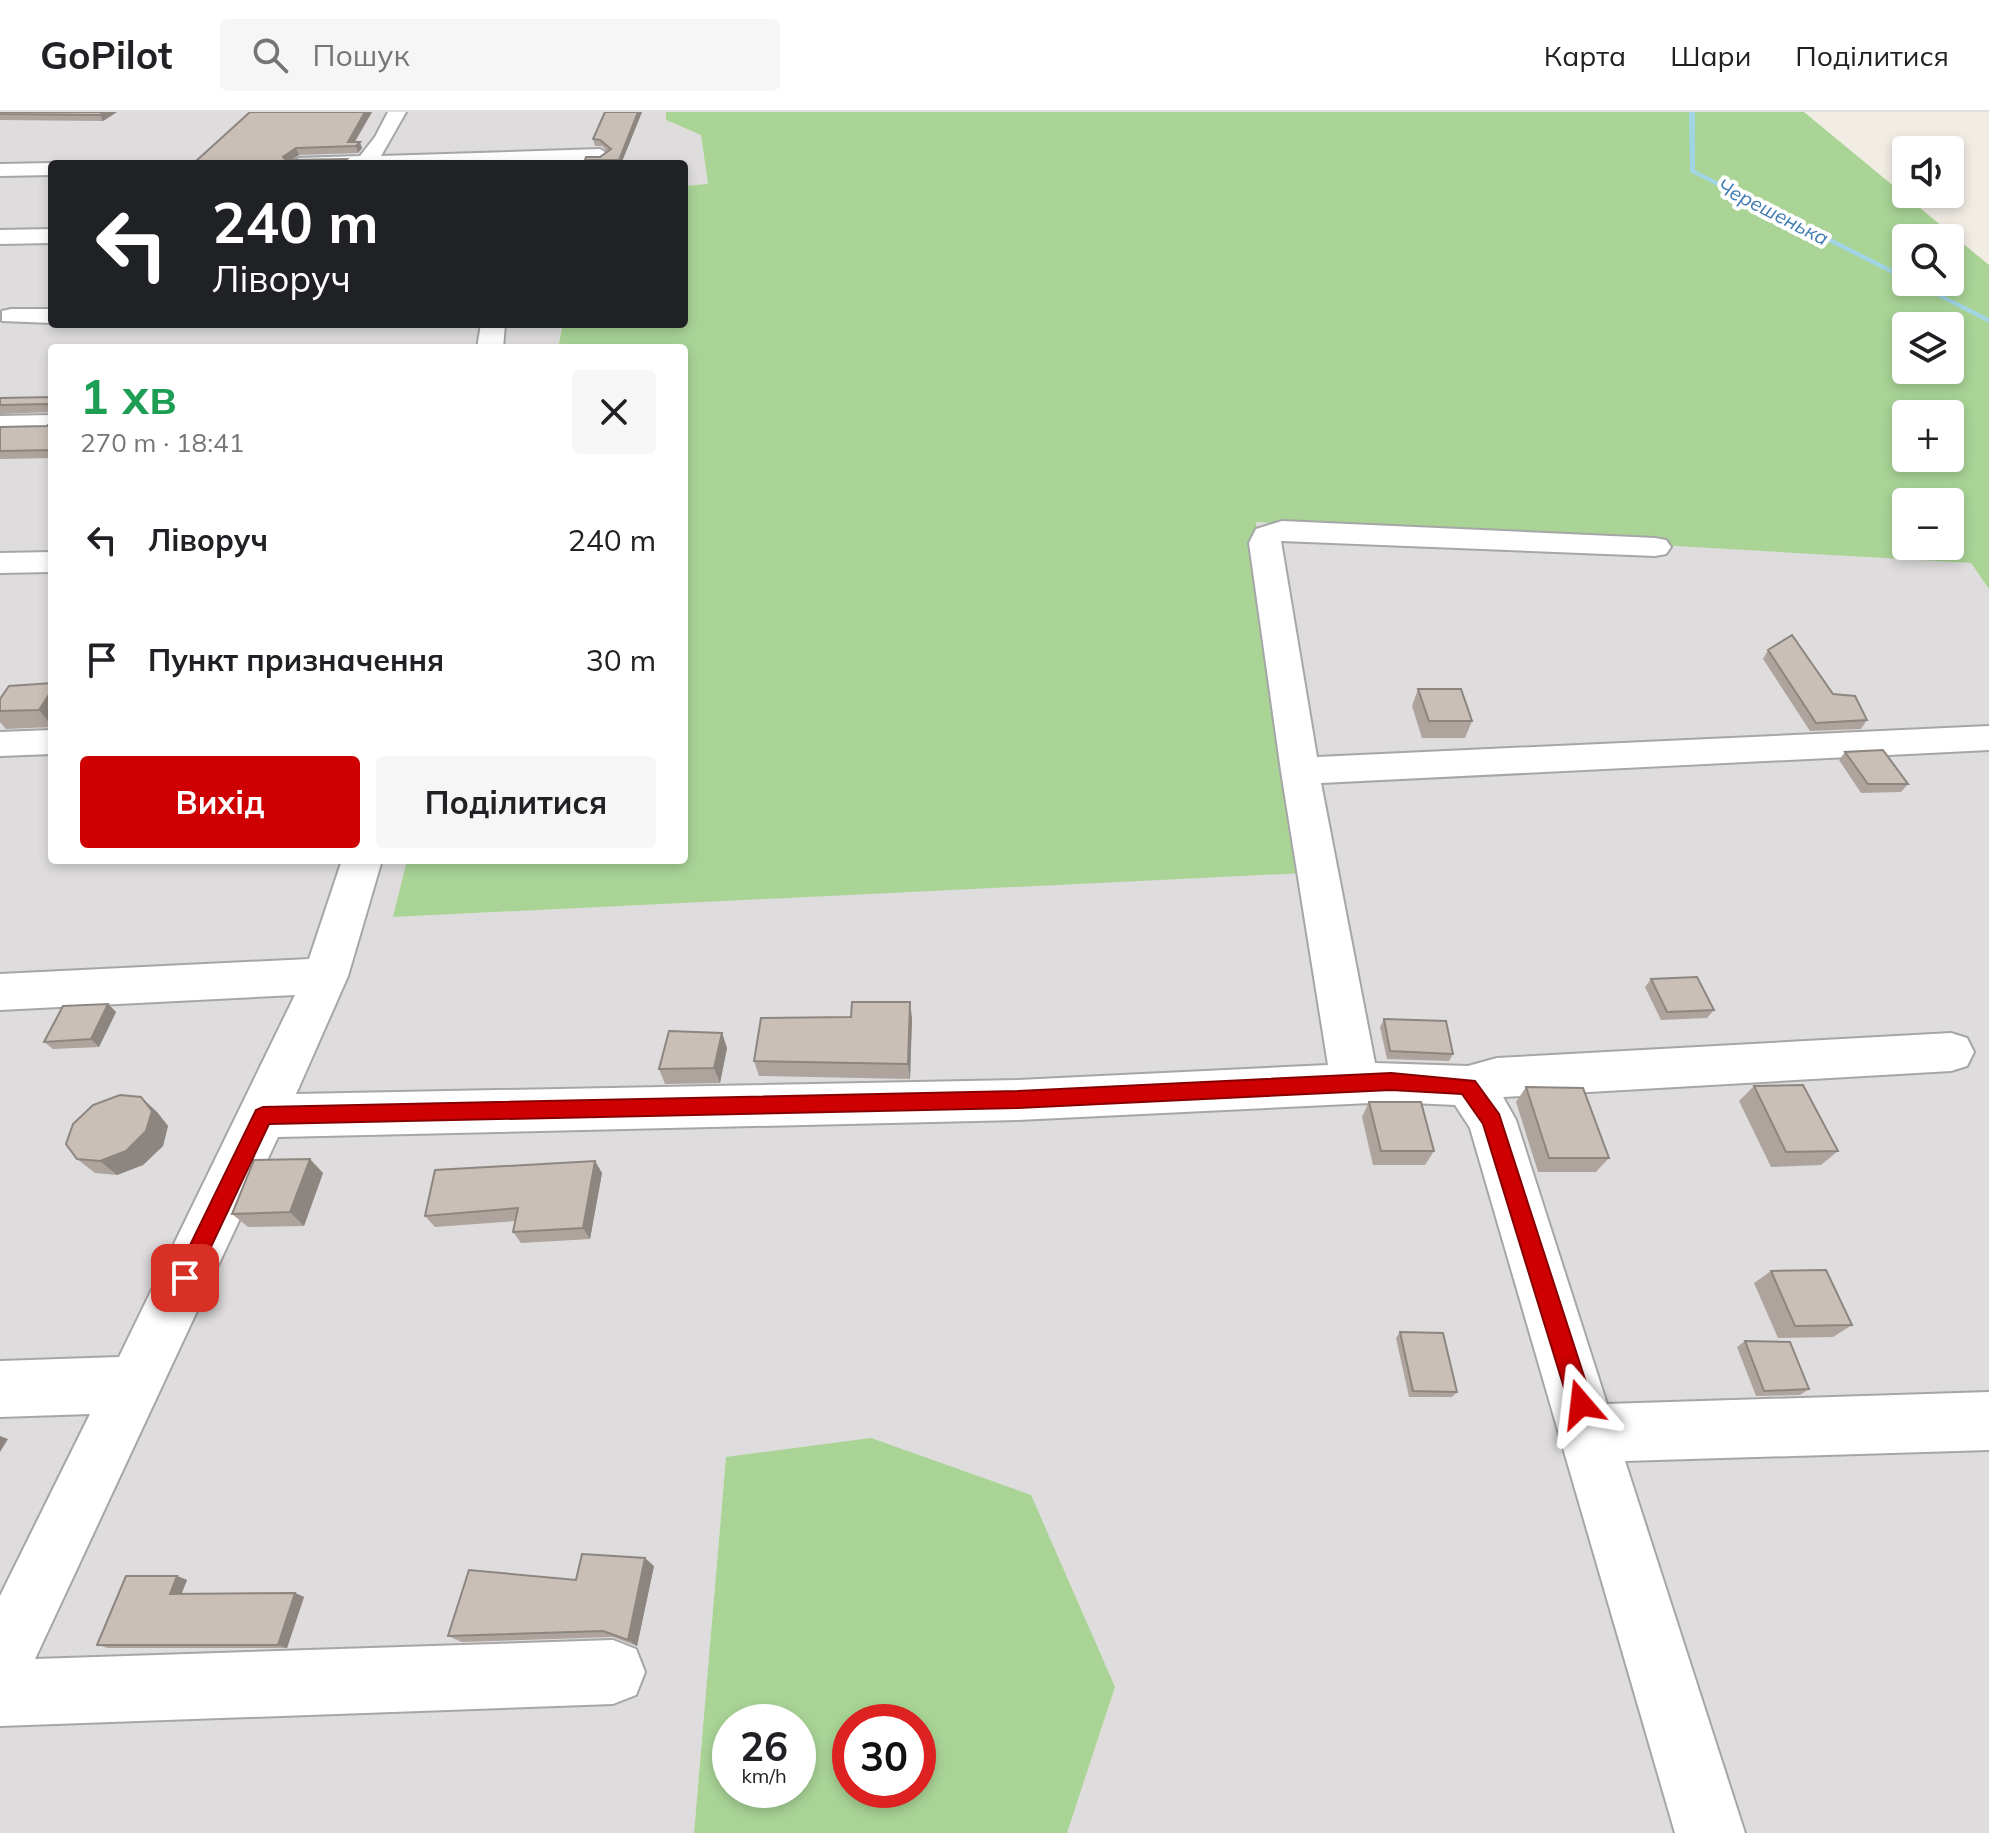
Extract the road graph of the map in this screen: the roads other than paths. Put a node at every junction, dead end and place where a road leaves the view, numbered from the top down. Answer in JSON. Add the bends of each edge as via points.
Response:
{"nodes":[{"id":1,"x":397,"y":112,"type":"edge"},
{"id":2,"x":600,"y":155,"type":"edge"},
{"id":3,"x":367,"y":160,"type":"edge"},
{"id":4,"x":453,"y":160,"type":"edge"},
{"id":5,"x":48,"y":169,"type":"edge"},
{"id":6,"x":0,"y":170,"type":"edge"},
{"id":7,"x":48,"y":236,"type":"edge"},
{"id":8,"x":0,"y":237,"type":"edge"},
{"id":9,"x":11,"y":316,"type":"dead end"},
{"id":10,"x":48,"y":316,"type":"edge"},
{"id":11,"x":48,"y":423,"type":"edge"},
{"id":12,"x":0,"y":424,"type":"edge"},
{"id":13,"x":1655,"y":547,"type":"dead end"},
{"id":14,"x":48,"y":562,"type":"edge"},
{"id":15,"x":0,"y":563,"type":"edge"},
{"id":16,"x":1989,"y":738,"type":"edge"},
{"id":17,"x":48,"y":742,"type":"edge"},
{"id":18,"x":0,"y":744,"type":"edge"},
{"id":19,"x":1300,"y":771,"type":"junction"},
{"id":20,"x":361,"y":864,"type":"edge"},
{"id":21,"x":326,"y":976,"type":"junction"},
{"id":22,"x":0,"y":992,"type":"edge"},
{"id":23,"x":1951,"y":1052,"type":"dead end"},
{"id":24,"x":1355,"y":1083,"type":"junction"},
{"id":25,"x":1468,"y":1086,"type":"junction"},
{"id":26,"x":263,"y":1116,"type":"junction"},
{"id":27,"x":134,"y":1385,"type":"junction"},
{"id":28,"x":0,"y":1389,"type":"edge"},
{"id":29,"x":1989,"y":1421,"type":"edge"},
{"id":30,"x":1590,"y":1433,"type":"junction"},
{"id":31,"x":0,"y":1664,"type":"edge"},
{"id":32,"x":613,"y":1672,"type":"dead end"},
{"id":33,"x":0,"y":1693,"type":"edge"},
{"id":34,"x":1710,"y":1833,"type":"edge"}],
"edges":[{"from":1,"to":3,"type":"street"},
{"from":2,"to":4,"type":"street"},
{"from":5,"to":6,"type":"street"},
{"from":7,"to":8,"type":"street"},
{"from":9,"to":10,"type":"street"},
{"from":11,"to":12,"type":"street"},
{"from":13,"to":19,"type":"street","via":[[1272,532],[1265,543]]},
{"from":14,"to":15,"type":"street"},
{"from":16,"to":19,"type":"street"},
{"from":17,"to":18,"type":"street"},
{"from":19,"to":24,"type":"street"},
{"from":20,"to":21,"type":"street"},
{"from":21,"to":22,"type":"street"},
{"from":21,"to":26,"type":"street"},
{"from":23,"to":25,"type":"street","via":[[1497,1078]]},
{"from":24,"to":25,"type":"street"},
{"from":24,"to":26,"type":"street","via":[[1018,1100]]},
{"from":25,"to":30,"type":"street","via":[[1492,1120]]},
{"from":26,"to":27,"type":"street"},
{"from":27,"to":28,"type":"street"},
{"from":27,"to":31,"type":"street"},
{"from":29,"to":30,"type":"street"},
{"from":30,"to":34,"type":"street"},
{"from":32,"to":33,"type":"street"}]}
